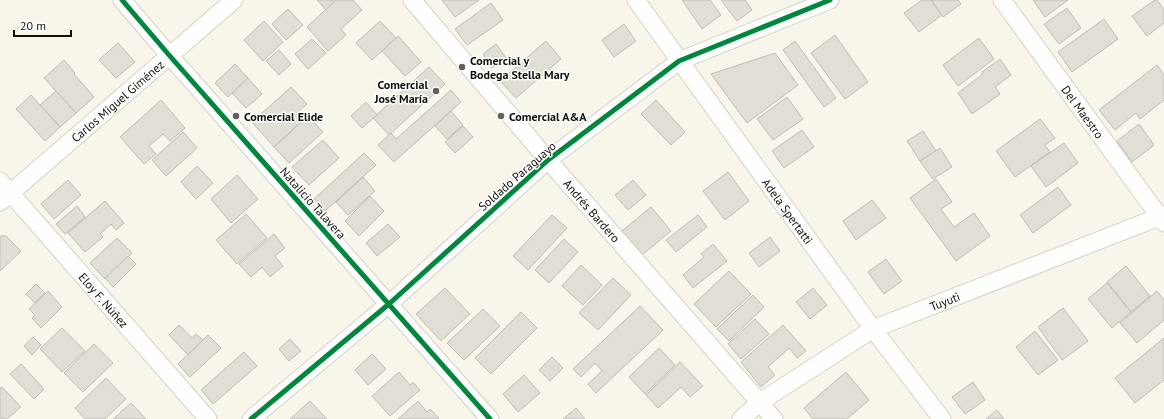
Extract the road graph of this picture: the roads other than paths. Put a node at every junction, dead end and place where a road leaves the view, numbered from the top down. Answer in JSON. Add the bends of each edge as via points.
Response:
{"nodes":[{"id":1,"x":122,"y":0,"type":"edge"},
{"id":2,"x":234,"y":0,"type":"edge"},
{"id":3,"x":412,"y":0,"type":"edge"},
{"id":4,"x":636,"y":0,"type":"edge"},
{"id":5,"x":830,"y":0,"type":"edge"},
{"id":6,"x":1002,"y":0,"type":"edge"},
{"id":7,"x":169,"y":55,"type":"junction"},
{"id":8,"x":679,"y":60,"type":"junction"},
{"id":9,"x":548,"y":160,"type":"junction"},
{"id":10,"x":3,"y":192,"type":"edge"},
{"id":11,"x":1162,"y":218,"type":"edge"},
{"id":12,"x":389,"y":304,"type":"junction"},
{"id":13,"x":873,"y":329,"type":"junction"},
{"id":14,"x":760,"y":402,"type":"junction"},
{"id":15,"x":208,"y":419,"type":"edge"},
{"id":16,"x":251,"y":419,"type":"edge"},
{"id":17,"x":490,"y":419,"type":"edge"},
{"id":18,"x":742,"y":419,"type":"edge"},
{"id":19,"x":774,"y":419,"type":"edge"},
{"id":20,"x":942,"y":419,"type":"edge"}],
"edges":[{"from":1,"to":7,"type":"street","name":"Natalicio Talavera"},
{"from":2,"to":7,"type":"street","name":"Carlos Miguel Giménez"},
{"from":3,"to":9,"type":"street","name":"Andrés Bardero"},
{"from":4,"to":8,"type":"street","name":"Adela Spertatti"},
{"from":5,"to":8,"type":"street","name":"Soldado Paraguayo"},
{"from":6,"to":11,"type":"street","name":"Del Maestro"},
{"from":7,"to":10,"type":"street","name":"Carlos Miguel Giménez"},
{"from":7,"to":12,"type":"street","name":"Natalicio Talavera"},
{"from":8,"to":9,"type":"street","name":"Soldado Paraguayo"},
{"from":8,"to":13,"type":"street","name":"Adela Spertatti"},
{"from":9,"to":12,"type":"street","name":"Soldado Paraguayo"},
{"from":9,"to":14,"type":"street","name":"Andrés Bardero"},
{"from":10,"to":15,"type":"street","name":"Eloy F. Núñez"},
{"from":11,"to":13,"type":"street","name":"Tuyutì"},
{"from":12,"to":16,"type":"street","name":"Soldado Paraguayo"},
{"from":12,"to":17,"type":"street","name":"Natalicio Talavera"},
{"from":13,"to":14,"type":"street","name":"Tuyutì"},
{"from":13,"to":20,"type":"street","name":"Adela Spertatti"},
{"from":14,"to":18,"type":"street","name":"Tuyutì"},
{"from":14,"to":19,"type":"street","name":"Andrés Bardero"}]}
